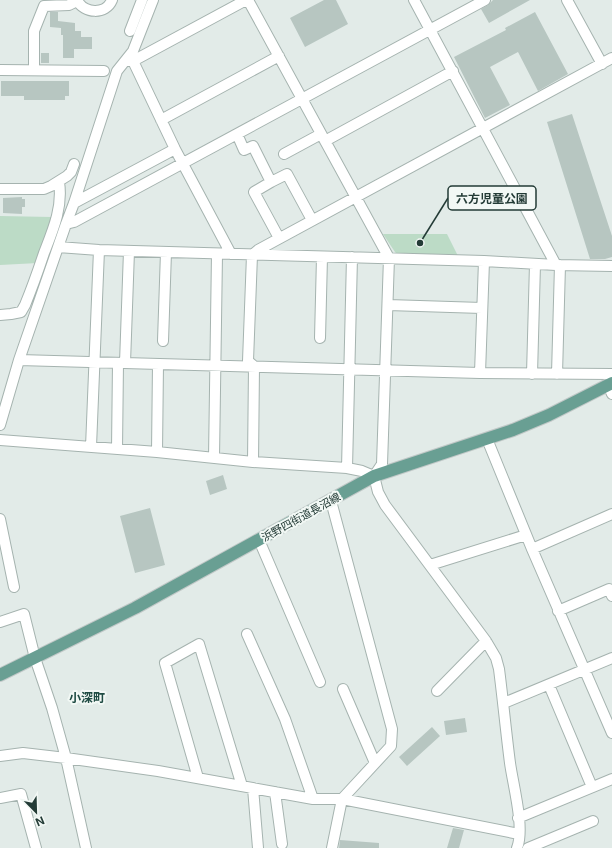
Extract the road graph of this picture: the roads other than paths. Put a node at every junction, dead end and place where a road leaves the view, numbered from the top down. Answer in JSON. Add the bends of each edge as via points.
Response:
{"nodes":[{"id":1,"x":77,"y":0,"type":"edge"},
{"id":2,"x":112,"y":0,"type":"edge"},
{"id":3,"x":142,"y":0,"type":"edge"},
{"id":4,"x":153,"y":0,"type":"edge"},
{"id":5,"x":247,"y":0,"type":"edge"},
{"id":6,"x":414,"y":0,"type":"edge"},
{"id":7,"x":485,"y":0,"type":"edge"},
{"id":8,"x":567,"y":0,"type":"edge"},
{"id":9,"x":430,"y":30,"type":"junction"},
{"id":10,"x":130,"y":31,"type":"dead end"},
{"id":11,"x":279,"y":56,"type":"junction"},
{"id":12,"x":612,"y":58,"type":"edge"},
{"id":13,"x":128,"y":61,"type":"junction"},
{"id":14,"x":602,"y":64,"type":"junction"},
{"id":15,"x":0,"y":70,"type":"edge"},
{"id":16,"x":34,"y":70,"type":"junction"},
{"id":17,"x":104,"y":71,"type":"dead end"},
{"id":18,"x":453,"y":71,"type":"junction"},
{"id":19,"x":302,"y":99,"type":"junction"},
{"id":20,"x":161,"y":120,"type":"junction"},
{"id":21,"x":483,"y":128,"type":"junction"},
{"id":22,"x":237,"y":134,"type":"junction"},
{"id":23,"x":323,"y":138,"type":"junction"},
{"id":24,"x":175,"y":149,"type":"junction"},
{"id":25,"x":284,"y":154,"type":"dead end"},
{"id":26,"x":74,"y":164,"type":"dead end"},
{"id":27,"x":183,"y":164,"type":"junction"},
{"id":28,"x":59,"y":182,"type":"junction"},
{"id":29,"x":271,"y":182,"type":"junction"},
{"id":30,"x":0,"y":189,"type":"edge"},
{"id":31,"x":356,"y":197,"type":"junction"},
{"id":32,"x":74,"y":203,"type":"junction"},
{"id":33,"x":312,"y":220,"type":"junction"},
{"id":34,"x":66,"y":224,"type":"junction"},
{"id":35,"x":279,"y":238,"type":"junction"},
{"id":36,"x":58,"y":247,"type":"junction"},
{"id":37,"x":99,"y":250,"type":"junction"},
{"id":38,"x":128,"y":251,"type":"junction"},
{"id":39,"x":166,"y":252,"type":"junction"},
{"id":40,"x":217,"y":254,"type":"junction"},
{"id":41,"x":231,"y":254,"type":"junction"},
{"id":42,"x":252,"y":255,"type":"junction"},
{"id":43,"x":322,"y":257,"type":"junction"},
{"id":44,"x":352,"y":257,"type":"junction"},
{"id":45,"x":389,"y":258,"type":"junction"},
{"id":46,"x":484,"y":261,"type":"junction"},
{"id":47,"x":535,"y":264,"type":"junction"},
{"id":48,"x":558,"y":265,"type":"junction"},
{"id":49,"x":612,"y":266,"type":"edge"},
{"id":50,"x":388,"y":305,"type":"junction"},
{"id":51,"x":482,"y":308,"type":"junction"},
{"id":52,"x":0,"y":315,"type":"edge"},
{"id":53,"x":320,"y":338,"type":"dead end"},
{"id":54,"x":163,"y":341,"type":"dead end"},
{"id":55,"x":19,"y":360,"type":"junction"},
{"id":56,"x":94,"y":362,"type":"junction"},
{"id":57,"x":122,"y":363,"type":"junction"},
{"id":58,"x":158,"y":364,"type":"junction"},
{"id":59,"x":215,"y":365,"type":"junction"},
{"id":60,"x":254,"y":366,"type":"junction"},
{"id":61,"x":348,"y":369,"type":"junction"},
{"id":62,"x":386,"y":370,"type":"junction"},
{"id":63,"x":480,"y":373,"type":"junction"},
{"id":64,"x":532,"y":374,"type":"junction"},
{"id":65,"x":557,"y":374,"type":"junction"},
{"id":66,"x":611,"y":384,"type":"edge"},
{"id":67,"x":0,"y":426,"type":"edge"},
{"id":68,"x":0,"y":440,"type":"edge"},
{"id":69,"x":487,"y":440,"type":"junction"},
{"id":70,"x":91,"y":447,"type":"junction"},
{"id":71,"x":117,"y":449,"type":"junction"},
{"id":72,"x":156,"y":452,"type":"junction"},
{"id":73,"x":214,"y":458,"type":"junction"},
{"id":74,"x":253,"y":462,"type":"junction"},
{"id":75,"x":347,"y":468,"type":"junction"},
{"id":76,"x":374,"y":476,"type":"junction"},
{"id":77,"x":331,"y":501,"type":"junction"},
{"id":78,"x":612,"y":514,"type":"edge"},
{"id":79,"x":0,"y":519,"type":"edge"},
{"id":80,"x":526,"y":535,"type":"junction"},
{"id":81,"x":259,"y":540,"type":"junction"},
{"id":82,"x":532,"y":548,"type":"junction"},
{"id":83,"x":3,"y":552,"type":"edge"},
{"id":84,"x":430,"y":565,"type":"junction"},
{"id":85,"x":14,"y":586,"type":"dead end"},
{"id":86,"x":612,"y":596,"type":"edge"},
{"id":87,"x":558,"y":610,"type":"junction"},
{"id":88,"x":0,"y":622,"type":"edge"},
{"id":89,"x":247,"y":634,"type":"dead end"},
{"id":90,"x":486,"y":641,"type":"junction"},
{"id":91,"x":35,"y":658,"type":"junction"},
{"id":92,"x":612,"y":658,"type":"edge"},
{"id":93,"x":584,"y":669,"type":"junction"},
{"id":94,"x":0,"y":675,"type":"edge"},
{"id":95,"x":320,"y":682,"type":"dead end"},
{"id":96,"x":548,"y":685,"type":"junction"},
{"id":97,"x":343,"y":689,"type":"dead end"},
{"id":98,"x":437,"y":691,"type":"dead end"},
{"id":99,"x":504,"y":704,"type":"junction"},
{"id":100,"x":612,"y":731,"type":"edge"},
{"id":101,"x":0,"y":756,"type":"edge"},
{"id":102,"x":66,"y":758,"type":"junction"},
{"id":103,"x":375,"y":763,"type":"junction"},
{"id":104,"x":198,"y":778,"type":"junction"},
{"id":105,"x":612,"y":779,"type":"edge"},
{"id":106,"x":242,"y":786,"type":"junction"},
{"id":107,"x":592,"y":787,"type":"junction"},
{"id":108,"x":253,"y":788,"type":"junction"},
{"id":109,"x":275,"y":792,"type":"junction"},
{"id":110,"x":0,"y":798,"type":"edge"},
{"id":111,"x":313,"y":799,"type":"junction"},
{"id":112,"x":342,"y":800,"type":"junction"},
{"id":113,"x":518,"y":818,"type":"junction"},
{"id":114,"x":593,"y":821,"type":"dead end"},
{"id":115,"x":519,"y":834,"type":"junction"},
{"id":116,"x":282,"y":844,"type":"dead end"},
{"id":117,"x":36,"y":848,"type":"edge"},
{"id":118,"x":86,"y":848,"type":"edge"},
{"id":119,"x":258,"y":848,"type":"edge"},
{"id":120,"x":332,"y":848,"type":"edge"},
{"id":121,"x":517,"y":848,"type":"edge"},
{"id":122,"x":528,"y":848,"type":"edge"}],
"edges":[{"from":1,"to":2,"type":"street","via":[[89,11],[101,11],[106,9]]},
{"from":1,"to":16,"type":"street","via":[[69,5],[44,6],[34,31]]},
{"from":3,"to":10,"type":"street"},
{"from":4,"to":13,"type":"street"},
{"from":5,"to":11,"type":"street"},
{"from":5,"to":13,"type":"street"},
{"from":6,"to":9,"type":"street"},
{"from":7,"to":9,"type":"street"},
{"from":8,"to":14,"type":"street"},
{"from":9,"to":18,"type":"street"},
{"from":9,"to":19,"type":"street"},
{"from":11,"to":19,"type":"street"},
{"from":11,"to":20,"type":"street"},
{"from":12,"to":14,"type":"street"},
{"from":13,"to":20,"type":"street"},
{"from":13,"to":32,"type":"street","via":[[116,71]]},
{"from":14,"to":21,"type":"street"},
{"from":15,"to":16,"type":"street"},
{"from":16,"to":17,"type":"street"},
{"from":18,"to":21,"type":"street"},
{"from":18,"to":23,"type":"street"},
{"from":19,"to":22,"type":"street"},
{"from":19,"to":23,"type":"street"},
{"from":20,"to":24,"type":"street"},
{"from":21,"to":31,"type":"street"},
{"from":21,"to":48,"type":"street"},
{"from":22,"to":27,"type":"street"},
{"from":22,"to":29,"type":"street","via":[[244,150],[253,146]]},
{"from":23,"to":25,"type":"street"},
{"from":23,"to":31,"type":"street"},
{"from":24,"to":27,"type":"street"},
{"from":24,"to":32,"type":"street"},
{"from":26,"to":28,"type":"street","via":[[71,172]]},
{"from":27,"to":34,"type":"street"},
{"from":27,"to":41,"type":"street"},
{"from":28,"to":30,"type":"street","via":[[44,189]]},
{"from":28,"to":52,"type":"street","via":[[60,205],[55,224],[25,305],[21,312]]},
{"from":29,"to":33,"type":"street","via":[[287,174]]},
{"from":29,"to":35,"type":"street","via":[[254,192]]},
{"from":31,"to":33,"type":"street"},
{"from":31,"to":45,"type":"street"},
{"from":32,"to":34,"type":"street"},
{"from":33,"to":35,"type":"street"},
{"from":34,"to":36,"type":"street"},
{"from":35,"to":42,"type":"street"},
{"from":36,"to":37,"type":"street"},
{"from":36,"to":55,"type":"street"},
{"from":37,"to":38,"type":"street"},
{"from":37,"to":56,"type":"street"},
{"from":38,"to":39,"type":"street"},
{"from":38,"to":57,"type":"street"},
{"from":39,"to":40,"type":"street"},
{"from":39,"to":54,"type":"street"},
{"from":40,"to":41,"type":"street"},
{"from":40,"to":59,"type":"street"},
{"from":41,"to":42,"type":"street"},
{"from":42,"to":43,"type":"street"},
{"from":42,"to":60,"type":"street","via":[[248,361]]},
{"from":43,"to":44,"type":"street"},
{"from":43,"to":53,"type":"street"},
{"from":44,"to":45,"type":"street"},
{"from":44,"to":61,"type":"street"},
{"from":45,"to":46,"type":"street"},
{"from":45,"to":50,"type":"street"},
{"from":46,"to":47,"type":"street"},
{"from":46,"to":51,"type":"street"},
{"from":47,"to":48,"type":"street"},
{"from":47,"to":64,"type":"street"},
{"from":48,"to":49,"type":"street"},
{"from":48,"to":65,"type":"street"},
{"from":50,"to":51,"type":"street"},
{"from":50,"to":62,"type":"street"},
{"from":51,"to":63,"type":"street"},
{"from":55,"to":56,"type":"street"},
{"from":55,"to":67,"type":"street"},
{"from":56,"to":57,"type":"street"},
{"from":56,"to":70,"type":"street"},
{"from":57,"to":58,"type":"street"},
{"from":57,"to":71,"type":"street"},
{"from":58,"to":59,"type":"street"},
{"from":58,"to":72,"type":"street"},
{"from":59,"to":60,"type":"street"},
{"from":59,"to":73,"type":"street"},
{"from":60,"to":61,"type":"street"},
{"from":60,"to":74,"type":"street"},
{"from":61,"to":62,"type":"street"},
{"from":61,"to":75,"type":"street"},
{"from":62,"to":63,"type":"street"},
{"from":62,"to":76,"type":"street","via":[[382,464]]},
{"from":63,"to":64,"type":"street"},
{"from":64,"to":65,"type":"street"},
{"from":65,"to":66,"type":"street"},
{"from":66,"to":69,"type":"main road","name":"浜野四街道長沼線","via":[[549,415]]},
{"from":68,"to":70,"type":"street"},
{"from":69,"to":76,"type":"main road","name":"浜野四街道長沼線"},
{"from":69,"to":80,"type":"street"},
{"from":70,"to":71,"type":"street"},
{"from":71,"to":72,"type":"street"},
{"from":72,"to":73,"type":"street"},
{"from":73,"to":74,"type":"street"},
{"from":74,"to":75,"type":"street"},
{"from":75,"to":76,"type":"street"},
{"from":76,"to":77,"type":"main road","name":"浜野四街道長沼線"},
{"from":76,"to":84,"type":"street","via":[[381,498]]},
{"from":77,"to":81,"type":"main road","name":"浜野四街道長沼線"},
{"from":77,"to":103,"type":"street","via":[[392,729],[391,746]]},
{"from":78,"to":82,"type":"street"},
{"from":79,"to":83,"type":"street"},
{"from":80,"to":82,"type":"street"},
{"from":80,"to":84,"type":"street"},
{"from":81,"to":91,"type":"main road","name":"浜野四街道長沼線","via":[[135,608]]},
{"from":81,"to":95,"type":"street"},
{"from":82,"to":87,"type":"street"},
{"from":83,"to":85,"type":"street"},
{"from":84,"to":90,"type":"street"},
{"from":86,"to":87,"type":"street","via":[[609,589]]},
{"from":87,"to":93,"type":"street"},
{"from":88,"to":91,"type":"street","via":[[24,614]]},
{"from":89,"to":111,"type":"street","via":[[285,719]]},
{"from":90,"to":98,"type":"street"},
{"from":90,"to":99,"type":"street","via":[[496,658]]},
{"from":91,"to":94,"type":"main road","name":"浜野四街道長沼線"},
{"from":91,"to":102,"type":"street"},
{"from":92,"to":93,"type":"street"},
{"from":93,"to":96,"type":"street"},
{"from":93,"to":100,"type":"street"},
{"from":96,"to":99,"type":"street"},
{"from":96,"to":107,"type":"street"},
{"from":97,"to":103,"type":"street"},
{"from":99,"to":113,"type":"street"},
{"from":101,"to":102,"type":"street","via":[[23,753]]},
{"from":102,"to":104,"type":"street"},
{"from":102,"to":118,"type":"street"},
{"from":103,"to":112,"type":"street"},
{"from":104,"to":106,"type":"street"},
{"from":104,"to":106,"type":"street","via":[[165,663],[199,644]]},
{"from":105,"to":107,"type":"street"},
{"from":106,"to":108,"type":"street"},
{"from":107,"to":113,"type":"street"},
{"from":108,"to":109,"type":"street"},
{"from":108,"to":119,"type":"street"},
{"from":109,"to":111,"type":"street"},
{"from":109,"to":116,"type":"street"},
{"from":110,"to":117,"type":"street","via":[[21,794]]},
{"from":111,"to":112,"type":"street"},
{"from":112,"to":115,"type":"street"},
{"from":112,"to":120,"type":"street"},
{"from":113,"to":115,"type":"street"},
{"from":114,"to":122,"type":"street"},
{"from":115,"to":121,"type":"street"}]}
